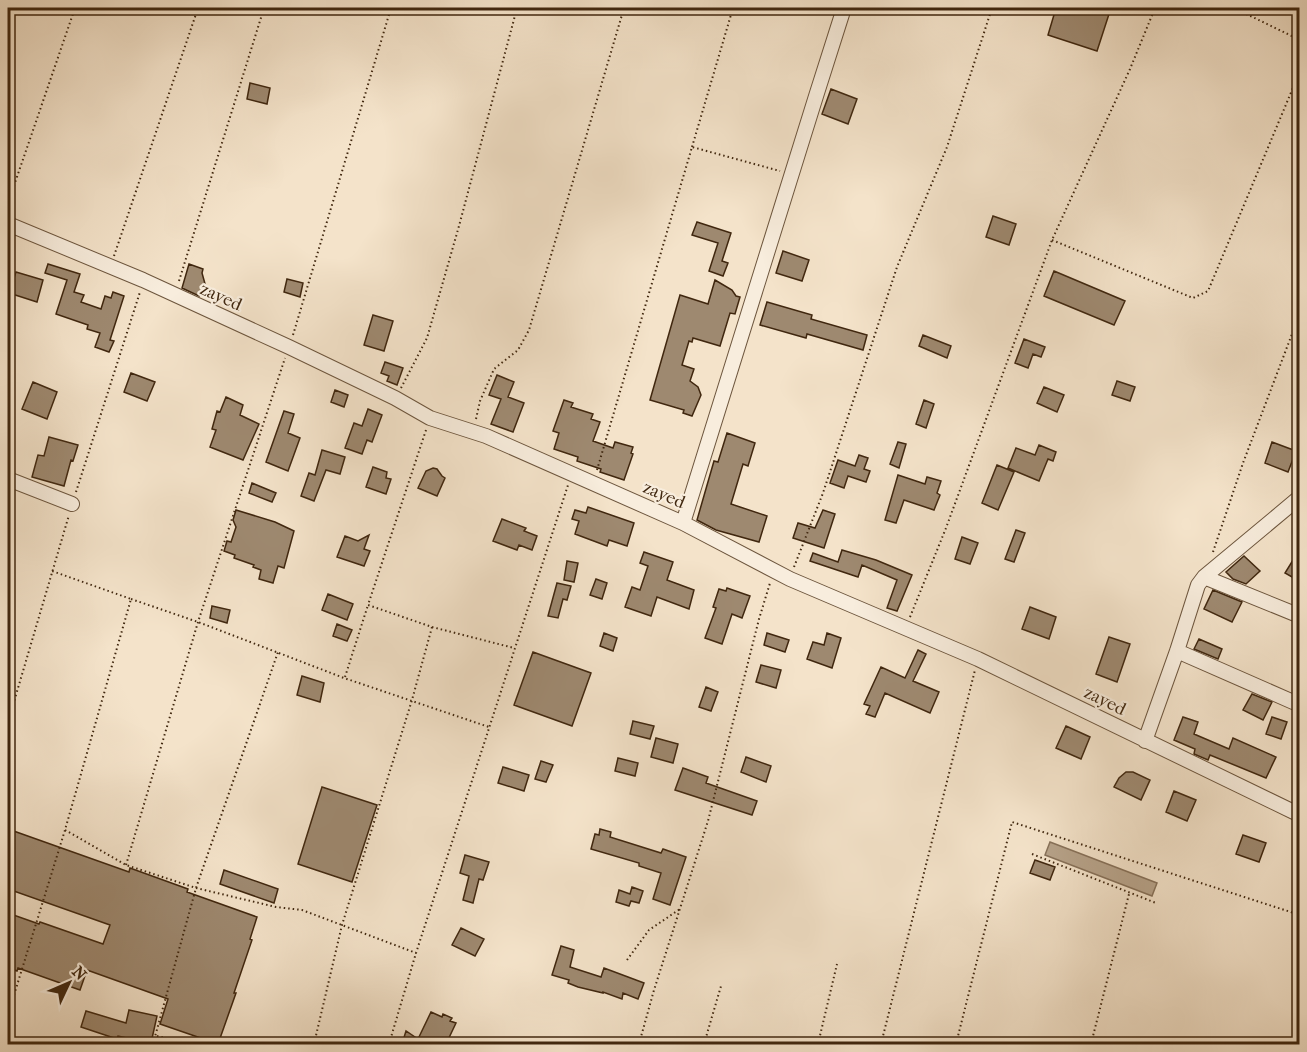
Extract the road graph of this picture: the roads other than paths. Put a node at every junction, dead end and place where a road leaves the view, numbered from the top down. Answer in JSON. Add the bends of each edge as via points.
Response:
{"nodes":[{"id":1,"x":844,"y":8,"type":"edge"},
{"id":2,"x":8,"y":224,"type":"edge"},
{"id":3,"x":8,"y":479,"type":"edge"},
{"id":4,"x":1299,"y":497,"type":"edge"},
{"id":5,"x":72,"y":504,"type":"dead end"},
{"id":6,"x":683,"y":523,"type":"junction"},
{"id":7,"x":1204,"y":576,"type":"junction"},
{"id":8,"x":1299,"y":616,"type":"edge"},
{"id":9,"x":1178,"y":651,"type":"junction"},
{"id":10,"x":1299,"y":705,"type":"edge"},
{"id":11,"x":1145,"y":741,"type":"junction"},
{"id":12,"x":1299,"y":815,"type":"edge"}],
"edges":[{"from":1,"to":6,"type":"street"},
{"from":2,"to":6,"type":"street","name":"zayed","via":[[289,347],[430,418],[473,431]]},
{"from":3,"to":5,"type":"street"},
{"from":4,"to":7,"type":"street"},
{"from":6,"to":11,"type":"street","name":"zayed","via":[[775,572],[978,659]]},
{"from":7,"to":8,"type":"street"},
{"from":7,"to":9,"type":"street"},
{"from":9,"to":10,"type":"street"},
{"from":9,"to":11,"type":"street"},
{"from":11,"to":12,"type":"street","name":"zayed"}]}
